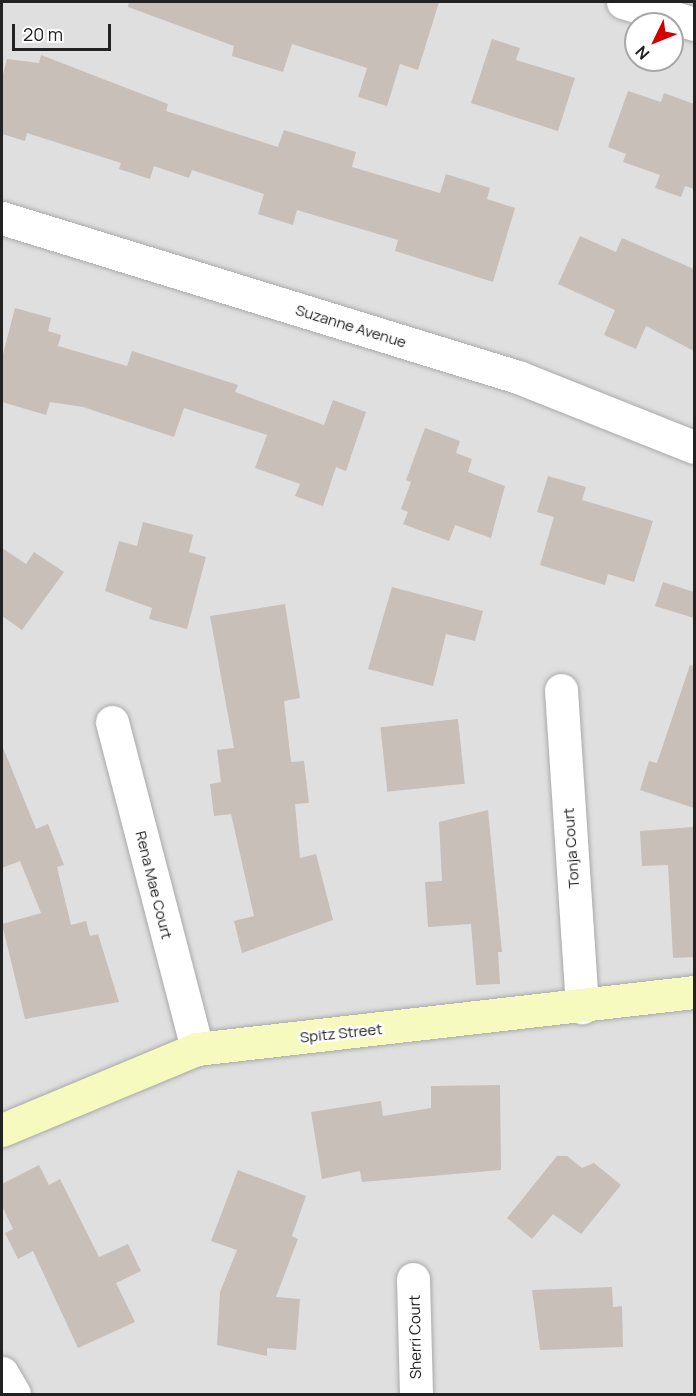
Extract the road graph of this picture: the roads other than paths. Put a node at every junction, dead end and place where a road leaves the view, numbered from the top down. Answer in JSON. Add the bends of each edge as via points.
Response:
{"nodes":[{"id":1,"x":623,"y":2,"type":"edge"},
{"id":2,"x":694,"y":24,"type":"edge"},
{"id":3,"x":2,"y":218,"type":"edge"},
{"id":4,"x":694,"y":447,"type":"edge"},
{"id":5,"x":561,"y":690,"type":"dead end"},
{"id":6,"x":112,"y":722,"type":"dead end"},
{"id":7,"x":694,"y":992,"type":"edge"},
{"id":8,"x":582,"y":1007,"type":"junction"},
{"id":9,"x":197,"y":1049,"type":"junction"},
{"id":10,"x":2,"y":1130,"type":"edge"},
{"id":11,"x":413,"y":1279,"type":"dead end"},
{"id":12,"x":2,"y":1373,"type":"edge"},
{"id":13,"x":15,"y":1395,"type":"edge"},
{"id":14,"x":416,"y":1395,"type":"edge"}],
"edges":[{"from":1,"to":2,"type":"street"},
{"from":3,"to":4,"type":"street","name":"Suzanne Avenue","via":[[518,377]]},
{"from":5,"to":8,"type":"street","name":"Tonja Court"},
{"from":6,"to":9,"type":"street","name":"Rena Mae Court"},
{"from":7,"to":8,"type":"street","name":"Spitz Street"},
{"from":8,"to":9,"type":"street","name":"Spitz Street"},
{"from":9,"to":10,"type":"street","name":"Spitz Street"},
{"from":11,"to":14,"type":"street","name":"Sherri Court"},
{"from":12,"to":13,"type":"street"}]}
